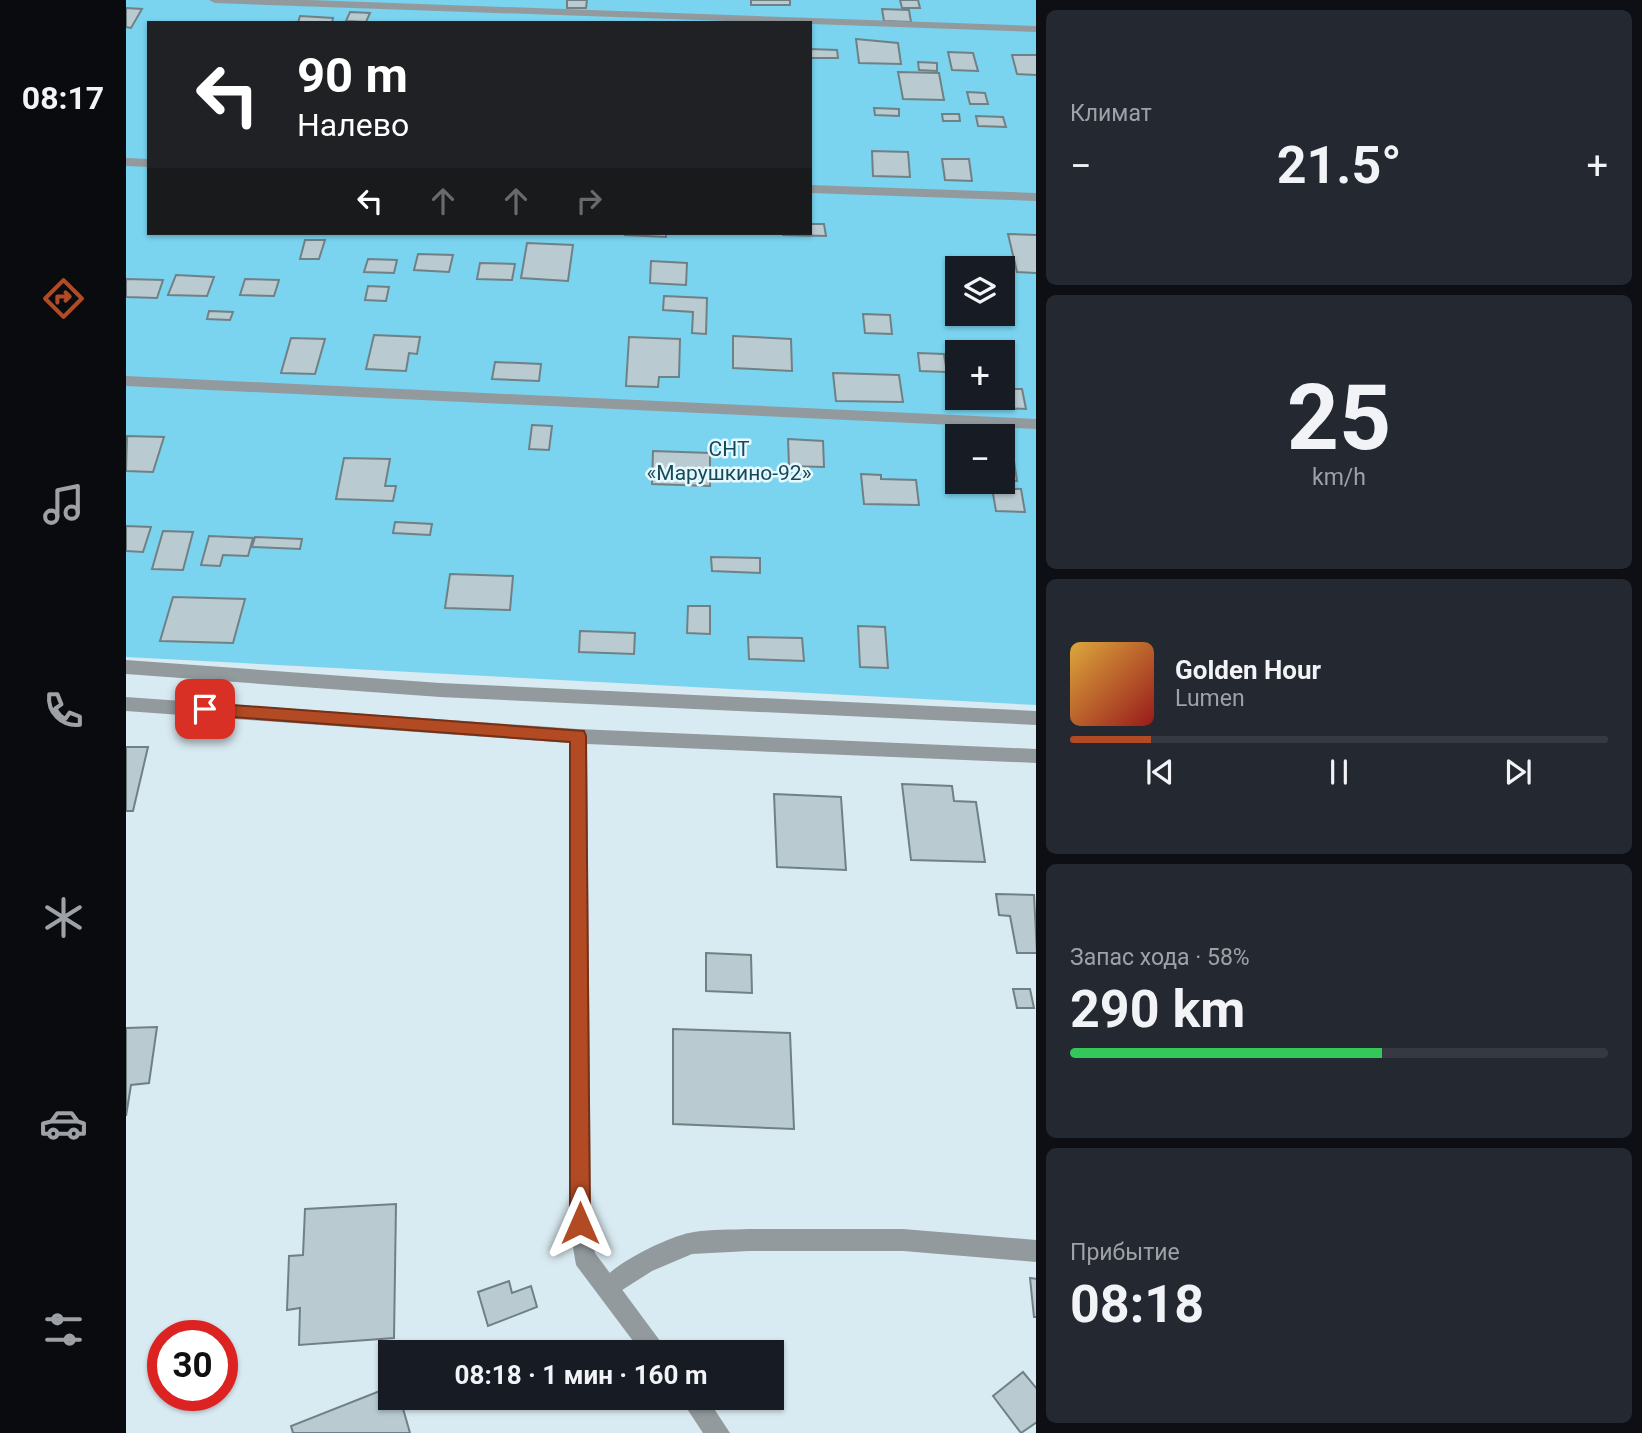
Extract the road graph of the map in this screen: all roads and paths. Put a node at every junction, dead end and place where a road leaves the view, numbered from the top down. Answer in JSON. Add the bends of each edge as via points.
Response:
{"nodes":[{"id":1,"x":215,"y":0,"type":"edge"},
{"id":2,"x":810,"y":21,"type":"edge"},
{"id":3,"x":812,"y":21,"type":"edge"},
{"id":4,"x":1036,"y":29,"type":"edge"},
{"id":5,"x":126,"y":162,"type":"edge"},
{"id":6,"x":147,"y":163,"type":"edge"},
{"id":7,"x":812,"y":189,"type":"edge"},
{"id":8,"x":1036,"y":197,"type":"edge"},
{"id":9,"x":126,"y":381,"type":"edge"},
{"id":10,"x":1036,"y":424,"type":"edge"},
{"id":11,"x":126,"y":667,"type":"edge"},
{"id":12,"x":126,"y":704,"type":"edge"},
{"id":13,"x":1036,"y":718,"type":"edge"},
{"id":14,"x":578,"y":736,"type":"junction"},
{"id":15,"x":1036,"y":756,"type":"edge"},
{"id":16,"x":1036,"y":1251,"type":"edge"},
{"id":17,"x":608,"y":1288,"type":"junction"},
{"id":18,"x":647,"y":1340,"type":"edge"},
{"id":19,"x":701,"y":1410,"type":"edge"},
{"id":20,"x":718,"y":1433,"type":"edge"}],
"edges":[{"from":1,"to":2,"type":"street"},
{"from":3,"to":4,"type":"street"},
{"from":5,"to":6,"type":"street"},
{"from":7,"to":8,"type":"street"},
{"from":9,"to":10,"type":"street"},
{"from":11,"to":13,"type":"street","via":[[440,690]]},
{"from":12,"to":14,"type":"street"},
{"from":14,"to":15,"type":"street"},
{"from":14,"to":17,"type":"street","via":[[580,1223],[584,1257]]},
{"from":16,"to":17,"type":"street","via":[[903,1240],[692,1243],[644,1263]]},
{"from":17,"to":18,"type":"street"},
{"from":19,"to":20,"type":"street"}]}
